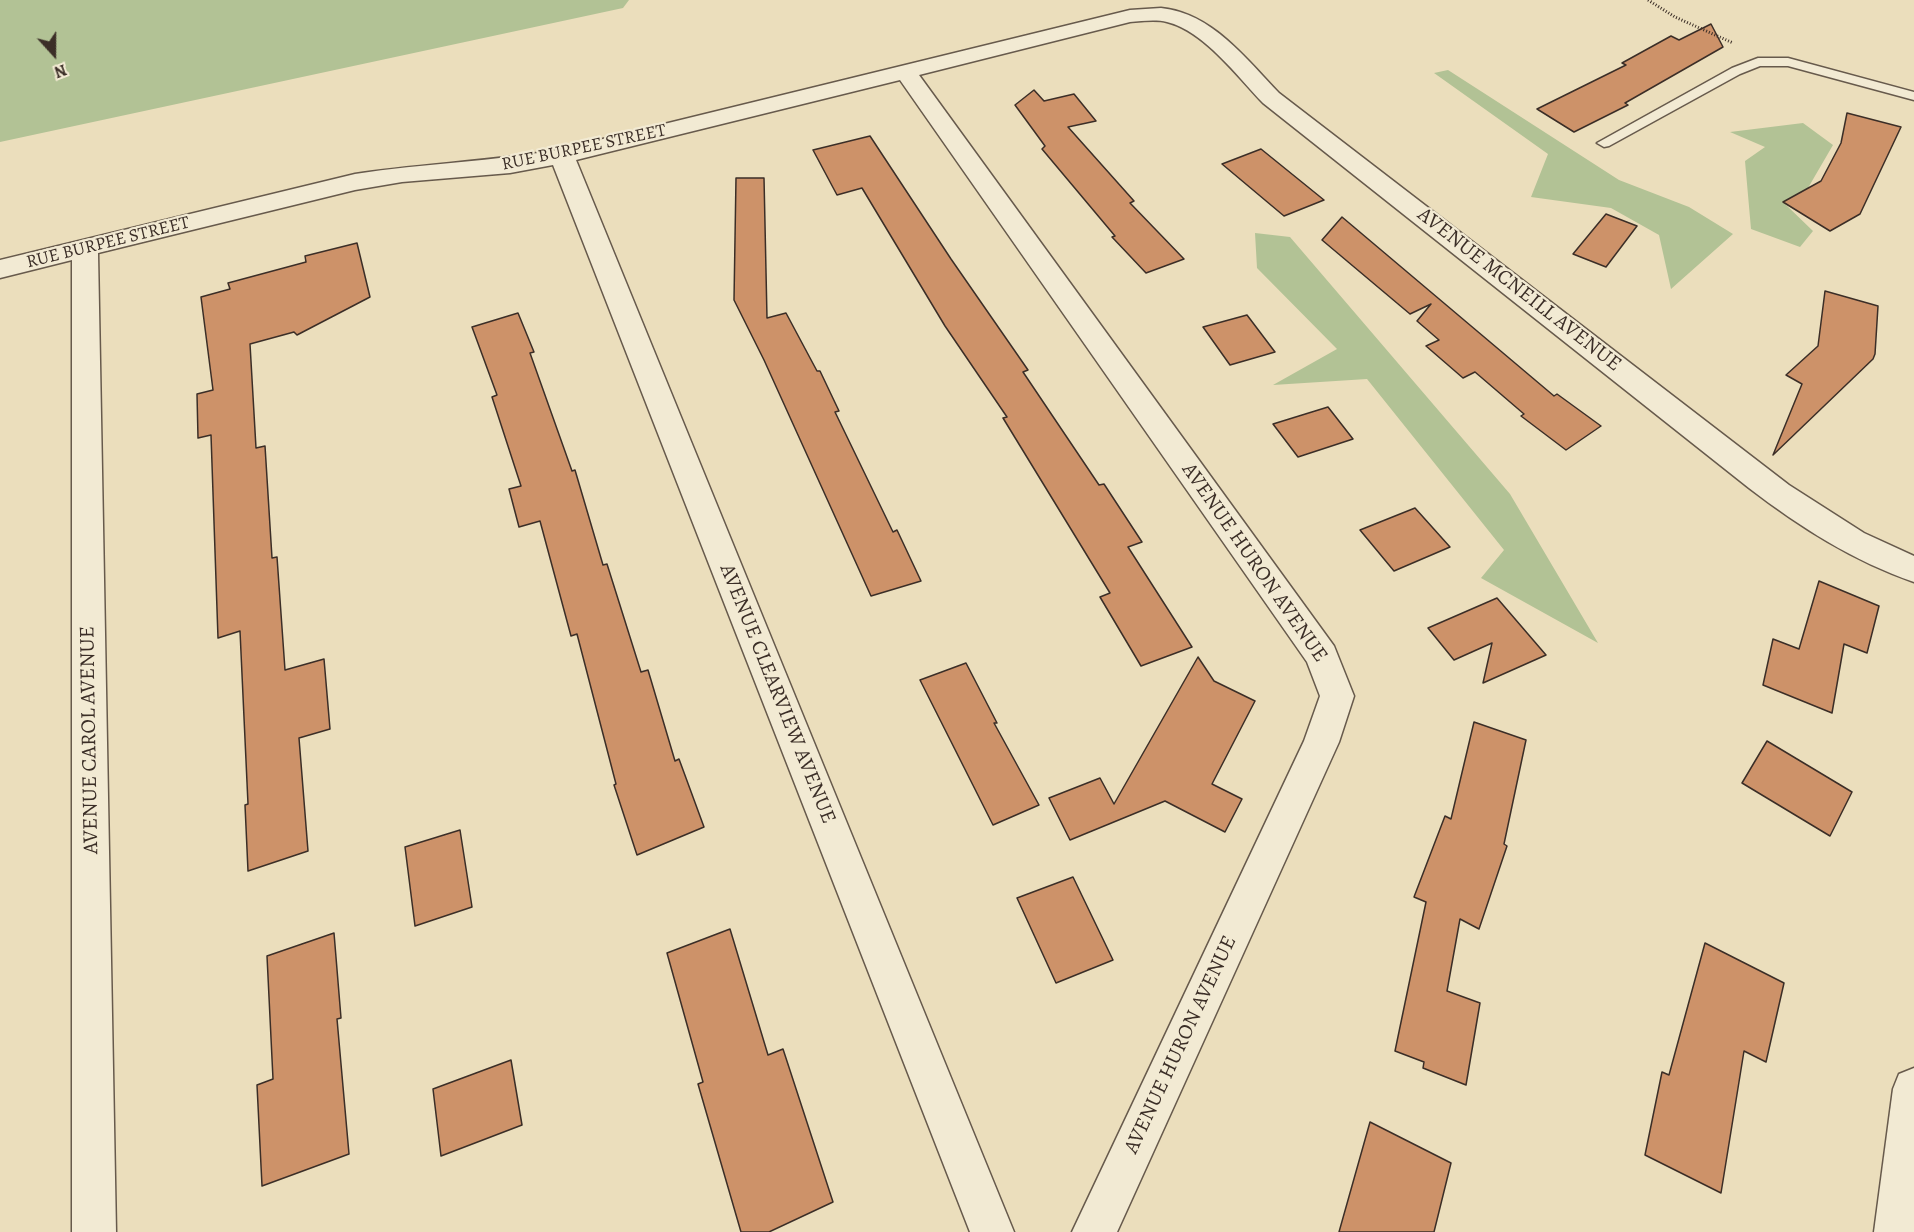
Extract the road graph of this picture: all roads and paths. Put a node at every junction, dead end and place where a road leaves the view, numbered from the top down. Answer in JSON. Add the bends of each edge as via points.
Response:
{"nodes":[{"id":1,"x":1648,"y":0,"type":"edge"},
{"id":2,"x":1130,"y":16,"type":"joint"},
{"id":3,"x":1788,"y":62,"type":"junction"},
{"id":4,"x":906,"y":72,"type":"junction"},
{"id":5,"x":1914,"y":96,"type":"edge"},
{"id":6,"x":1604,"y":143,"type":"dead end"},
{"id":7,"x":562,"y":156,"type":"junction"},
{"id":8,"x":85,"y":249,"type":"junction"},
{"id":9,"x":0,"y":269,"type":"edge"},
{"id":10,"x":1914,"y":568,"type":"edge"},
{"id":11,"x":1914,"y":1089,"type":"edge"},
{"id":12,"x":94,"y":1232,"type":"edge"},
{"id":13,"x":992,"y":1232,"type":"edge"},
{"id":14,"x":1094,"y":1232,"type":"edge"},
{"id":15,"x":1896,"y":1232,"type":"edge"}],
"edges":[{"from":1,"to":3,"type":"path","via":[[1718,38]]},
{"from":2,"to":4,"type":"street","name":"RUE BURPEE STREET"},
{"from":2,"to":10,"type":"street","name":"AVENUE MCNEILL AVENUE","via":[[1173,17],[1198,27],[1271,98],[1760,480],[1822,526],[1874,554]]},
{"from":3,"to":5,"type":"lane"},
{"from":3,"to":6,"type":"lane","via":[[1758,62],[1736,71]]},
{"from":4,"to":7,"type":"street","name":"RUE BURPEE STREET"},
{"from":4,"to":14,"type":"street","name":"AVENUE HURON AVENUE","via":[[1322,656],[1337,696],[1322,741]]},
{"from":7,"to":8,"type":"street","name":"RUE BURPEE STREET","via":[[510,166],[402,174],[355,182]]},
{"from":7,"to":13,"type":"street","name":"AVENUE CLEARVIEW AVENUE"},
{"from":8,"to":9,"type":"street","name":"RUE BURPEE STREET"},
{"from":8,"to":12,"type":"street","name":"AVENUE CAROL AVENUE"},
{"from":11,"to":15,"type":"street"}]}
